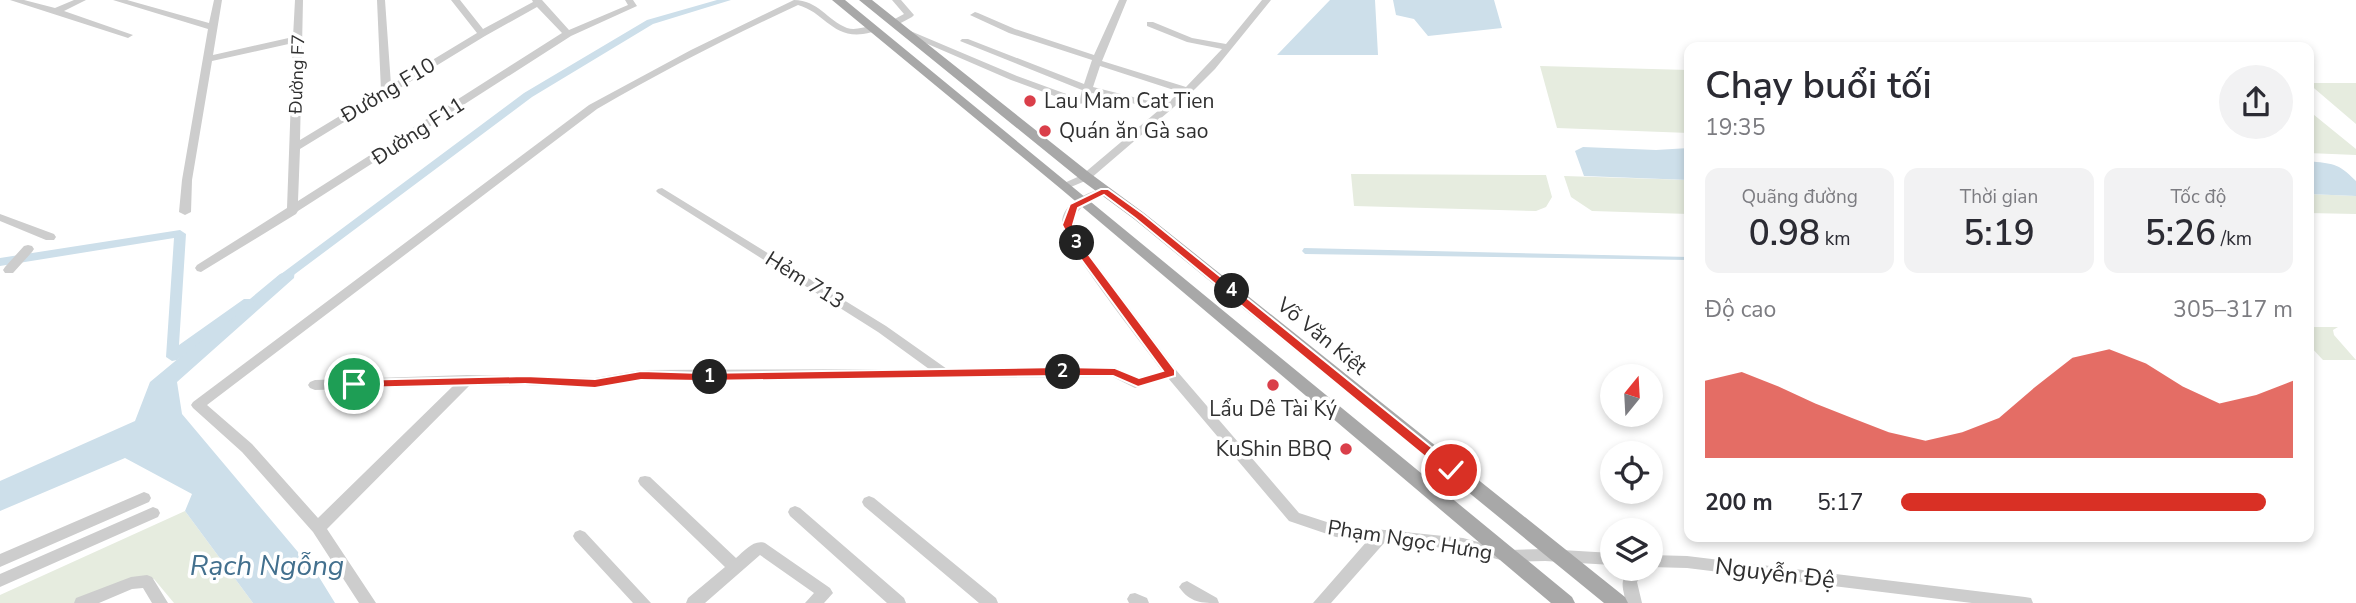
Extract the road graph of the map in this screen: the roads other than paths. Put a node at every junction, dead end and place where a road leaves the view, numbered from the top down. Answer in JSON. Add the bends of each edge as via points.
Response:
{"nodes":[{"id":1,"x":14,"y":0,"type":"edge"},
{"id":2,"x":82,"y":0,"type":"edge"},
{"id":3,"x":117,"y":0,"type":"edge"},
{"id":4,"x":218,"y":0,"type":"edge"},
{"id":5,"x":299,"y":0,"type":"edge"},
{"id":6,"x":381,"y":0,"type":"edge"},
{"id":7,"x":455,"y":0,"type":"edge"},
{"id":8,"x":629,"y":0,"type":"edge"},
{"id":9,"x":838,"y":0,"type":"edge"},
{"id":10,"x":865,"y":0,"type":"edge"},
{"id":11,"x":896,"y":0,"type":"edge"},
{"id":12,"x":1123,"y":0,"type":"edge"},
{"id":13,"x":1267,"y":0,"type":"edge"},
{"id":14,"x":537,"y":1,"type":"edge"},
{"id":15,"x":56,"y":11,"type":"junction"},
{"id":16,"x":975,"y":15,"type":"dead end"},
{"id":17,"x":1150,"y":24,"type":"dead end"},
{"id":18,"x":213,"y":27,"type":"junction"},
{"id":19,"x":899,"y":27,"type":"junction"},
{"id":20,"x":874,"y":29,"type":"junction"},
{"id":21,"x":482,"y":34,"type":"junction"},
{"id":22,"x":568,"y":34,"type":"junction"},
{"id":23,"x":128,"y":35,"type":"dead end"},
{"id":24,"x":298,"y":39,"type":"junction"},
{"id":25,"x":965,"y":41,"type":"dead end"},
{"id":26,"x":1228,"y":47,"type":"junction"},
{"id":27,"x":209,"y":59,"type":"junction"},
{"id":28,"x":1097,"y":60,"type":"junction"},
{"id":29,"x":1088,"y":89,"type":"junction"},
{"id":30,"x":386,"y":91,"type":"junction"},
{"id":31,"x":1186,"y":91,"type":"junction"},
{"id":32,"x":1165,"y":108,"type":"junction"},
{"id":33,"x":295,"y":148,"type":"junction"},
{"id":34,"x":1086,"y":177,"type":"junction"},
{"id":35,"x":1066,"y":186,"type":"junction"},
{"id":36,"x":662,"y":191,"type":"dead end"},
{"id":37,"x":1104,"y":191,"type":"junction"},
{"id":38,"x":1081,"y":201,"type":"junction"},
{"id":39,"x":185,"y":212,"type":"dead end"},
{"id":40,"x":292,"y":212,"type":"junction"},
{"id":41,"x":0,"y":218,"type":"edge"},
{"id":42,"x":50,"y":237,"type":"dead end"},
{"id":43,"x":28,"y":249,"type":"dead end"},
{"id":44,"x":201,"y":268,"type":"dead end"},
{"id":45,"x":9,"y":270,"type":"dead end"},
{"id":46,"x":1171,"y":373,"type":"junction"},
{"id":47,"x":944,"y":374,"type":"junction"},
{"id":48,"x":467,"y":380,"type":"junction"},
{"id":49,"x":314,"y":385,"type":"dead end"},
{"id":50,"x":645,"y":481,"type":"dead end"},
{"id":51,"x":144,"y":498,"type":"dead end"},
{"id":52,"x":869,"y":502,"type":"dead end"},
{"id":53,"x":795,"y":512,"type":"dead end"},
{"id":54,"x":153,"y":513,"type":"dead end"},
{"id":55,"x":318,"y":528,"type":"junction"},
{"id":56,"x":580,"y":536,"type":"dead end"},
{"id":57,"x":1382,"y":536,"type":"junction"},
{"id":58,"x":1508,"y":556,"type":"junction"},
{"id":59,"x":1561,"y":556,"type":"junction"},
{"id":60,"x":1600,"y":558,"type":"edge"},
{"id":61,"x":0,"y":561,"type":"edge"},
{"id":62,"x":1663,"y":561,"type":"edge"},
{"id":63,"x":1687,"y":562,"type":"junction"},
{"id":64,"x":1663,"y":565,"type":"edge"},
{"id":65,"x":735,"y":567,"type":"junction"},
{"id":66,"x":0,"y":581,"type":"edge"},
{"id":67,"x":1629,"y":581,"type":"edge"},
{"id":68,"x":1187,"y":587,"type":"dead end"},
{"id":69,"x":82,"y":603,"type":"edge"},
{"id":70,"x":160,"y":603,"type":"edge"},
{"id":71,"x":368,"y":603,"type":"edge"},
{"id":72,"x":643,"y":603,"type":"edge"},
{"id":73,"x":694,"y":603,"type":"edge"},
{"id":74,"x":813,"y":603,"type":"edge"},
{"id":75,"x":898,"y":603,"type":"edge"},
{"id":76,"x":990,"y":603,"type":"edge"},
{"id":77,"x":1211,"y":603,"type":"edge"},
{"id":78,"x":1321,"y":603,"type":"edge"},
{"id":79,"x":1565,"y":603,"type":"edge"},
{"id":80,"x":1618,"y":603,"type":"edge"},
{"id":81,"x":1634,"y":603,"type":"edge"},
{"id":82,"x":2025,"y":603,"type":"edge"}],
"edges":[{"from":1,"to":15,"type":"street"},
{"from":2,"to":15,"type":"street"},
{"from":3,"to":18,"type":"street"},
{"from":4,"to":18,"type":"street"},
{"from":5,"to":24,"type":"street","name":"Đường F7"},
{"from":6,"to":30,"type":"street"},
{"from":7,"to":21,"type":"street"},
{"from":8,"to":22,"type":"street","name":"Đường F11","via":[[633,6]]},
{"from":9,"to":20,"type":"main road"},
{"from":10,"to":19,"type":"main road","name":"Võ Văn Kiệt"},
{"from":11,"to":19,"type":"street","via":[[909,15]]},
{"from":12,"to":28,"type":"street"},
{"from":13,"to":26,"type":"street"},
{"from":14,"to":21,"type":"street","name":"Đường F10"},
{"from":14,"to":22,"type":"street"},
{"from":15,"to":23,"type":"street"},
{"from":16,"to":28,"type":"street"},
{"from":17,"to":26,"type":"street","via":[[1190,40]]},
{"from":18,"to":27,"type":"street"},
{"from":19,"to":29,"type":"street","via":[[1073,101],[1084,101]]},
{"from":19,"to":34,"type":"main road","name":"Võ Văn Kiệt"},
{"from":20,"to":35,"type":"main road"},
{"from":20,"to":55,"type":"street","via":[[851,32],[797,2],[629,85],[593,107],[199,403],[198,407],[247,448]]},
{"from":21,"to":30,"type":"street","name":"Đường F10"},
{"from":22,"to":40,"type":"street","name":"Đường F11"},
{"from":24,"to":27,"type":"street"},
{"from":24,"to":33,"type":"street","name":"Đường F7"},
{"from":25,"to":29,"type":"street"},
{"from":26,"to":31,"type":"street"},
{"from":27,"to":39,"type":"street"},
{"from":28,"to":29,"type":"street"},
{"from":28,"to":31,"type":"street"},
{"from":29,"to":32,"type":"street"},
{"from":30,"to":33,"type":"street","name":"Đường F10"},
{"from":31,"to":32,"type":"street"},
{"from":32,"to":34,"type":"street"},
{"from":33,"to":40,"type":"street"},
{"from":34,"to":35,"type":"street"},
{"from":34,"to":37,"type":"main road","name":"Võ Văn Kiệt"},
{"from":35,"to":38,"type":"main road"},
{"from":36,"to":47,"type":"street","name":"Hẻm 713","via":[[882,329]]},
{"from":37,"to":38,"type":"street"},
{"from":37,"to":59,"type":"main road","name":"Võ Văn Kiệt"},
{"from":38,"to":46,"type":"street","name":"Phạm Ngọc Hưng","via":[[1070,213],[1068,225],[1081,251]]},
{"from":38,"to":58,"type":"main road"},
{"from":40,"to":44,"type":"street","name":"Đường F11"},
{"from":41,"to":42,"type":"street"},
{"from":43,"to":45,"type":"street"},
{"from":46,"to":47,"type":"street","via":[[1135,383],[1115,372]]},
{"from":46,"to":57,"type":"street","name":"Phạm Ngọc Hưng","via":[[1294,517],[1336,531]]},
{"from":47,"to":48,"type":"street","via":[[628,377],[595,383]]},
{"from":48,"to":49,"type":"street"},
{"from":48,"to":55,"type":"street"},
{"from":50,"to":65,"type":"street"},
{"from":51,"to":61,"type":"street"},
{"from":52,"to":76,"type":"street"},
{"from":53,"to":75,"type":"street"},
{"from":54,"to":66,"type":"street"},
{"from":55,"to":71,"type":"street"},
{"from":56,"to":72,"type":"street"},
{"from":57,"to":58,"type":"street","name":"Phạm Ngọc Hưng","via":[[1463,544]]},
{"from":57,"to":78,"type":"street"},
{"from":58,"to":59,"type":"street","name":"Phạm Ngọc Hưng"},
{"from":58,"to":79,"type":"main road"},
{"from":59,"to":60,"type":"street"},
{"from":59,"to":80,"type":"main road","name":"Võ Văn Kiệt"},
{"from":62,"to":63,"type":"street","name":"Nguyễn Đệ"},
{"from":63,"to":64,"type":"street"},
{"from":63,"to":82,"type":"street","name":"Nguyễn Đệ"},
{"from":65,"to":73,"type":"street"},
{"from":65,"to":74,"type":"street","via":[[760,547],[825,593]]},
{"from":67,"to":81,"type":"street"},
{"from":68,"to":77,"type":"street"},
{"from":69,"to":70,"type":"street","via":[[147,581]]}]}
